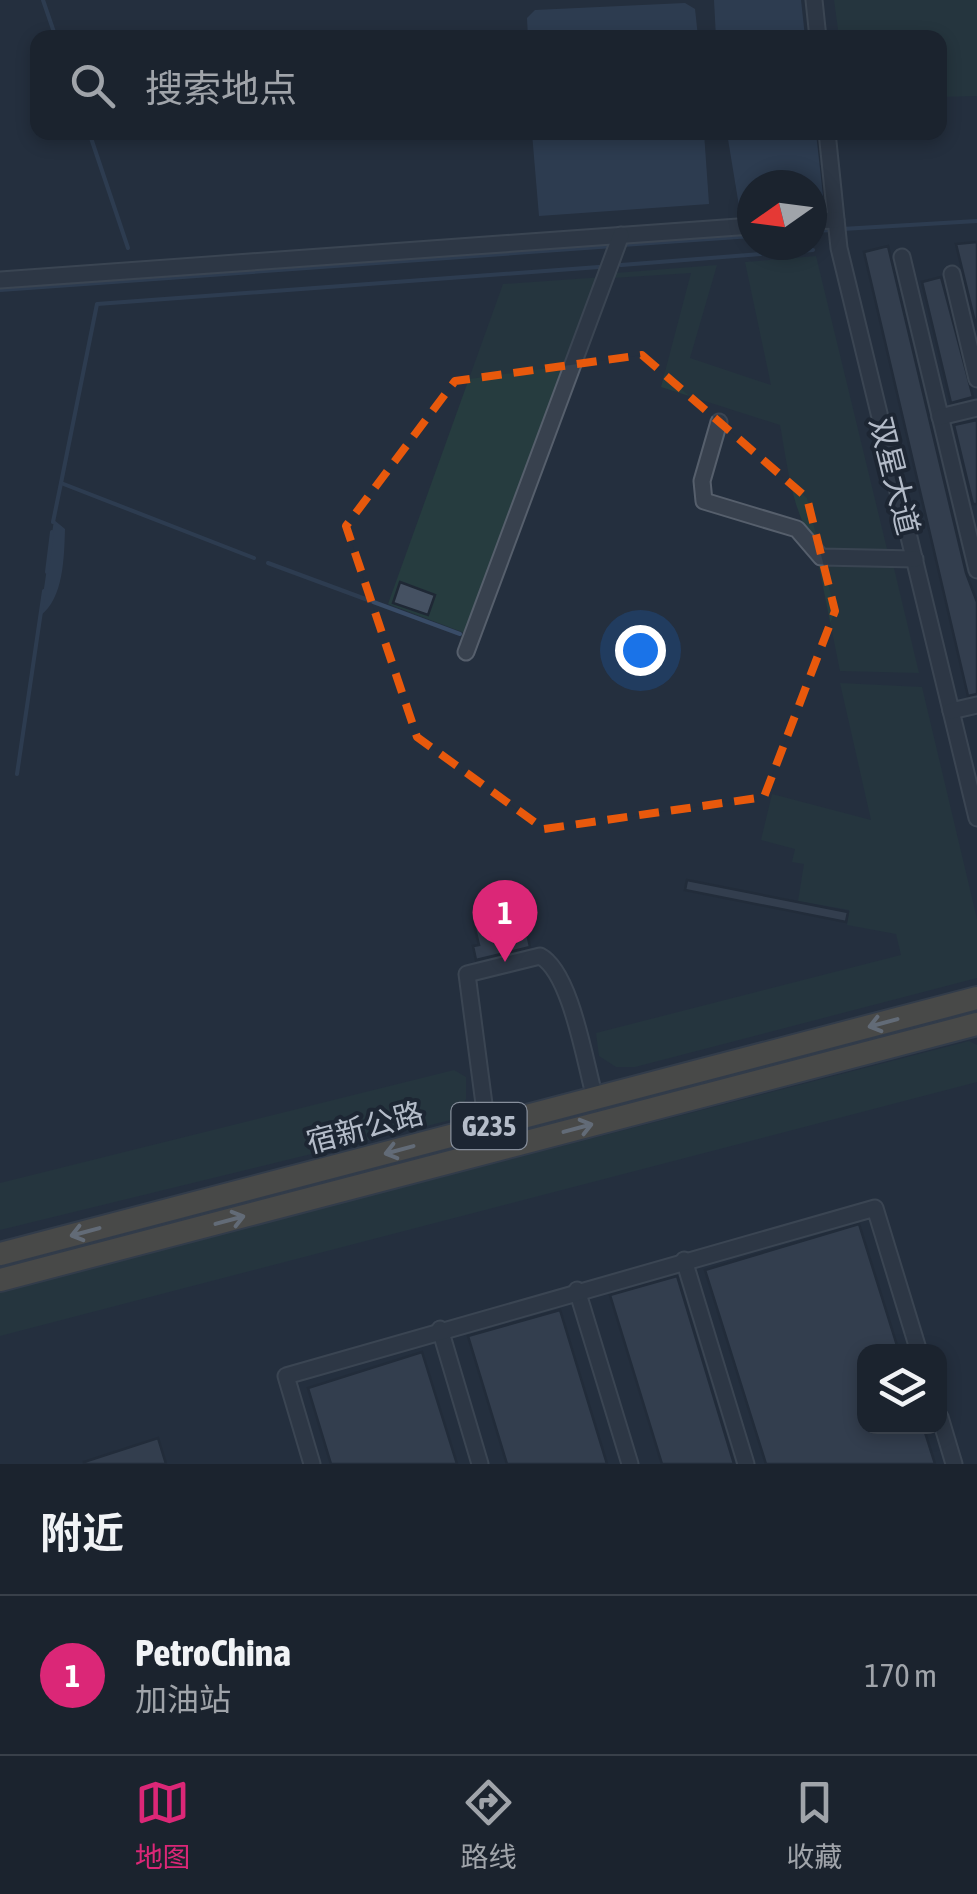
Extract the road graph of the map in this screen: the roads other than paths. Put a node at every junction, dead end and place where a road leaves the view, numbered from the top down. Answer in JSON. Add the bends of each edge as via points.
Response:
{"nodes":[{"id":1,"x":814,"y":0,"type":"edge"},
{"id":2,"x":817,"y":30,"type":"edge"},
{"id":3,"x":828,"y":140,"type":"edge"},
{"id":4,"x":827,"y":224,"type":"edge"},
{"id":5,"x":837,"y":226,"type":"junction"},
{"id":6,"x":737,"y":227,"type":"edge"},
{"id":7,"x":621,"y":235,"type":"junction"},
{"id":8,"x":902,"y":257,"type":"dead end"},
{"id":9,"x":952,"y":274,"type":"dead end"},
{"id":10,"x":0,"y":280,"type":"edge"},
{"id":11,"x":977,"y":379,"type":"edge"},
{"id":12,"x":977,"y":408,"type":"edge"},
{"id":13,"x":940,"y":417,"type":"junction"},
{"id":14,"x":719,"y":422,"type":"dead end"},
{"id":15,"x":914,"y":560,"type":"junction"},
{"id":16,"x":977,"y":570,"type":"edge"},
{"id":17,"x":466,"y":652,"type":"dead end"},
{"id":18,"x":977,"y":705,"type":"edge"},
{"id":19,"x":951,"y":711,"type":"junction"},
{"id":20,"x":977,"y":818,"type":"edge"},
{"id":21,"x":977,"y":998,"type":"edge"},
{"id":22,"x":977,"y":1024,"type":"edge"},
{"id":23,"x":596,"y":1098,"type":"junction"},
{"id":24,"x":487,"y":1126,"type":"junction"},
{"id":25,"x":0,"y":1254,"type":"edge"},
{"id":26,"x":684,"y":1260,"type":"junction"},
{"id":27,"x":0,"y":1280,"type":"edge"},
{"id":28,"x":577,"y":1290,"type":"junction"},
{"id":29,"x":440,"y":1329,"type":"junction"},
{"id":30,"x":917,"y":1344,"type":"edge"},
{"id":31,"x":945,"y":1434,"type":"edge"},
{"id":32,"x":312,"y":1464,"type":"edge"},
{"id":33,"x":480,"y":1464,"type":"edge"},
{"id":34,"x":630,"y":1464,"type":"edge"},
{"id":35,"x":746,"y":1464,"type":"edge"},
{"id":36,"x":954,"y":1464,"type":"edge"}],
"edges":[{"from":1,"to":2,"type":"street"},
{"from":3,"to":5,"type":"street","name":"双星大道"},
{"from":4,"to":5,"type":"street"},
{"from":5,"to":15,"type":"street","name":"双星大道"},
{"from":6,"to":7,"type":"street"},
{"from":7,"to":10,"type":"street"},
{"from":7,"to":17,"type":"street"},
{"from":8,"to":13,"type":"street"},
{"from":9,"to":11,"type":"street"},
{"from":12,"to":13,"type":"street"},
{"from":13,"to":16,"type":"street"},
{"from":14,"to":15,"type":"street","via":[[702,480],[704,501],[797,529],[821,557]]},
{"from":15,"to":19,"type":"street","name":"双星大道"},
{"from":18,"to":19,"type":"street"},
{"from":19,"to":20,"type":"street","name":"双星大道"},
{"from":21,"to":23,"type":"highway","name":"宿新公路","number":"G235","one_way":true},
{"from":27,"to":22,"type":"highway","name":"宿新公路","number":"G235","one_way":true},
{"from":23,"to":24,"type":"highway","name":"宿新公路","number":"G235"},
{"from":23,"to":24,"type":"street","via":[[552,962],[540,956],[467,974]]},
{"from":24,"to":25,"type":"highway","name":"宿新公路","number":"G235","one_way":true},
{"from":26,"to":28,"type":"street"},
{"from":26,"to":30,"type":"street","via":[[875,1208]]},
{"from":26,"to":35,"type":"street"},
{"from":28,"to":29,"type":"street"},
{"from":28,"to":34,"type":"street"},
{"from":29,"to":32,"type":"street","via":[[286,1376]]},
{"from":29,"to":33,"type":"street"},
{"from":31,"to":36,"type":"street"}]}
